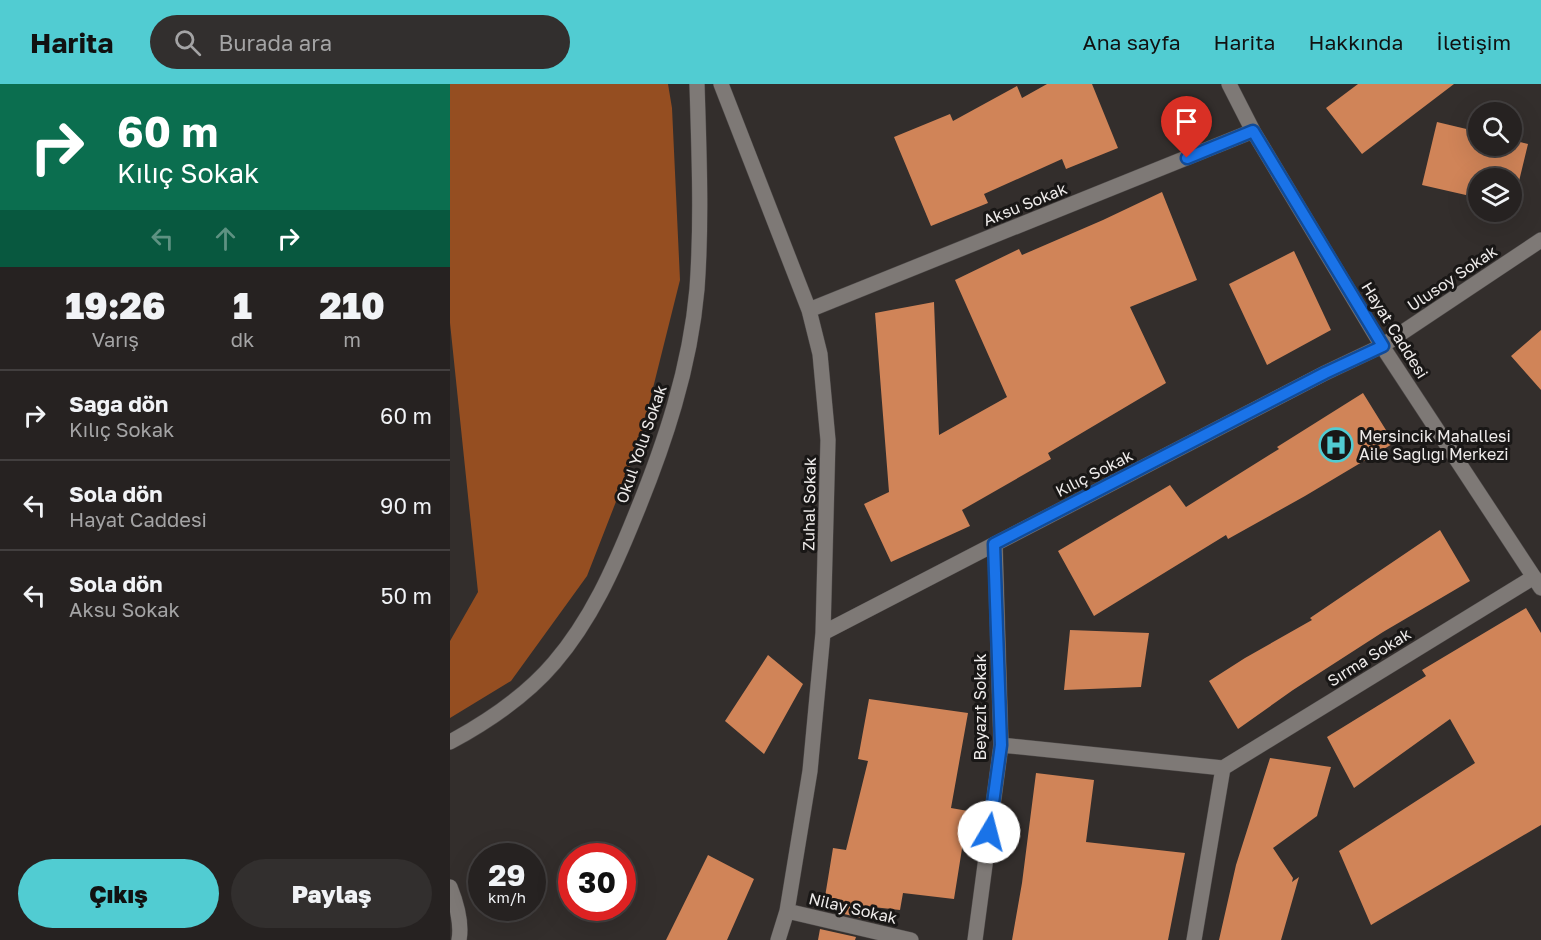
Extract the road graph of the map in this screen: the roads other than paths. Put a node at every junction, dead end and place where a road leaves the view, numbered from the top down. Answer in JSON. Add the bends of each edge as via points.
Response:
{"nodes":[{"id":1,"x":697,"y":84,"type":"edge"},
{"id":2,"x":721,"y":84,"type":"edge"},
{"id":3,"x":1228,"y":84,"type":"edge"},
{"id":4,"x":1253,"y":131,"type":"junction"},
{"id":5,"x":1541,"y":240,"type":"edge"},
{"id":6,"x":810,"y":310,"type":"junction"},
{"id":7,"x":1383,"y":346,"type":"junction"},
{"id":8,"x":994,"y":544,"type":"junction"},
{"id":9,"x":1538,"y":583,"type":"edge"},
{"id":10,"x":823,"y":633,"type":"junction"},
{"id":11,"x":450,"y":742,"type":"edge"},
{"id":12,"x":1001,"y":745,"type":"junction"},
{"id":13,"x":1223,"y":768,"type":"junction"},
{"id":14,"x":450,"y":887,"type":"edge"},
{"id":15,"x":787,"y":911,"type":"junction"},
{"id":16,"x":459,"y":940,"type":"edge"},
{"id":17,"x":778,"y":940,"type":"edge"},
{"id":18,"x":911,"y":940,"type":"edge"},
{"id":19,"x":975,"y":940,"type":"edge"},
{"id":20,"x":1194,"y":940,"type":"edge"}],
"edges":[{"from":1,"to":11,"type":"street","name":"Okul Yolu Sokak","via":[[701,210],[697,290],[672,418],[645,492],[615,565],[581,627],[554,663],[519,699]]},
{"from":2,"to":6,"type":"street","name":"Zuhal Sokak"},
{"from":3,"to":4,"type":"street","name":"Hayat Caddesi"},
{"from":4,"to":6,"type":"street","name":"Aksu Sokak"},
{"from":4,"to":7,"type":"street","name":"Hayat Caddesi"},
{"from":5,"to":7,"type":"street","name":"Ulusoy Sokak"},
{"from":6,"to":10,"type":"street","name":"Zuhal Sokak","via":[[820,354],[828,440]]},
{"from":7,"to":8,"type":"street","name":"Kılıç Sokak"},
{"from":7,"to":9,"type":"street","name":"Hayat Caddesi"},
{"from":8,"to":10,"type":"street","name":"Kılıç Sokak"},
{"from":8,"to":12,"type":"street","name":"Beyazıt Sokak"},
{"from":9,"to":13,"type":"street","name":"Sırma Sokak"},
{"from":10,"to":15,"type":"street","name":"Zuhal Sokak","via":[[810,771]]},
{"from":12,"to":13,"type":"street"},
{"from":12,"to":19,"type":"street","name":"Beyazıt Sokak"},
{"from":13,"to":20,"type":"street"},
{"from":14,"to":16,"type":"street"},
{"from":15,"to":17,"type":"street","name":"Zuhal Sokak"},
{"from":15,"to":18,"type":"street","name":"Nilay Sokak"}]}
